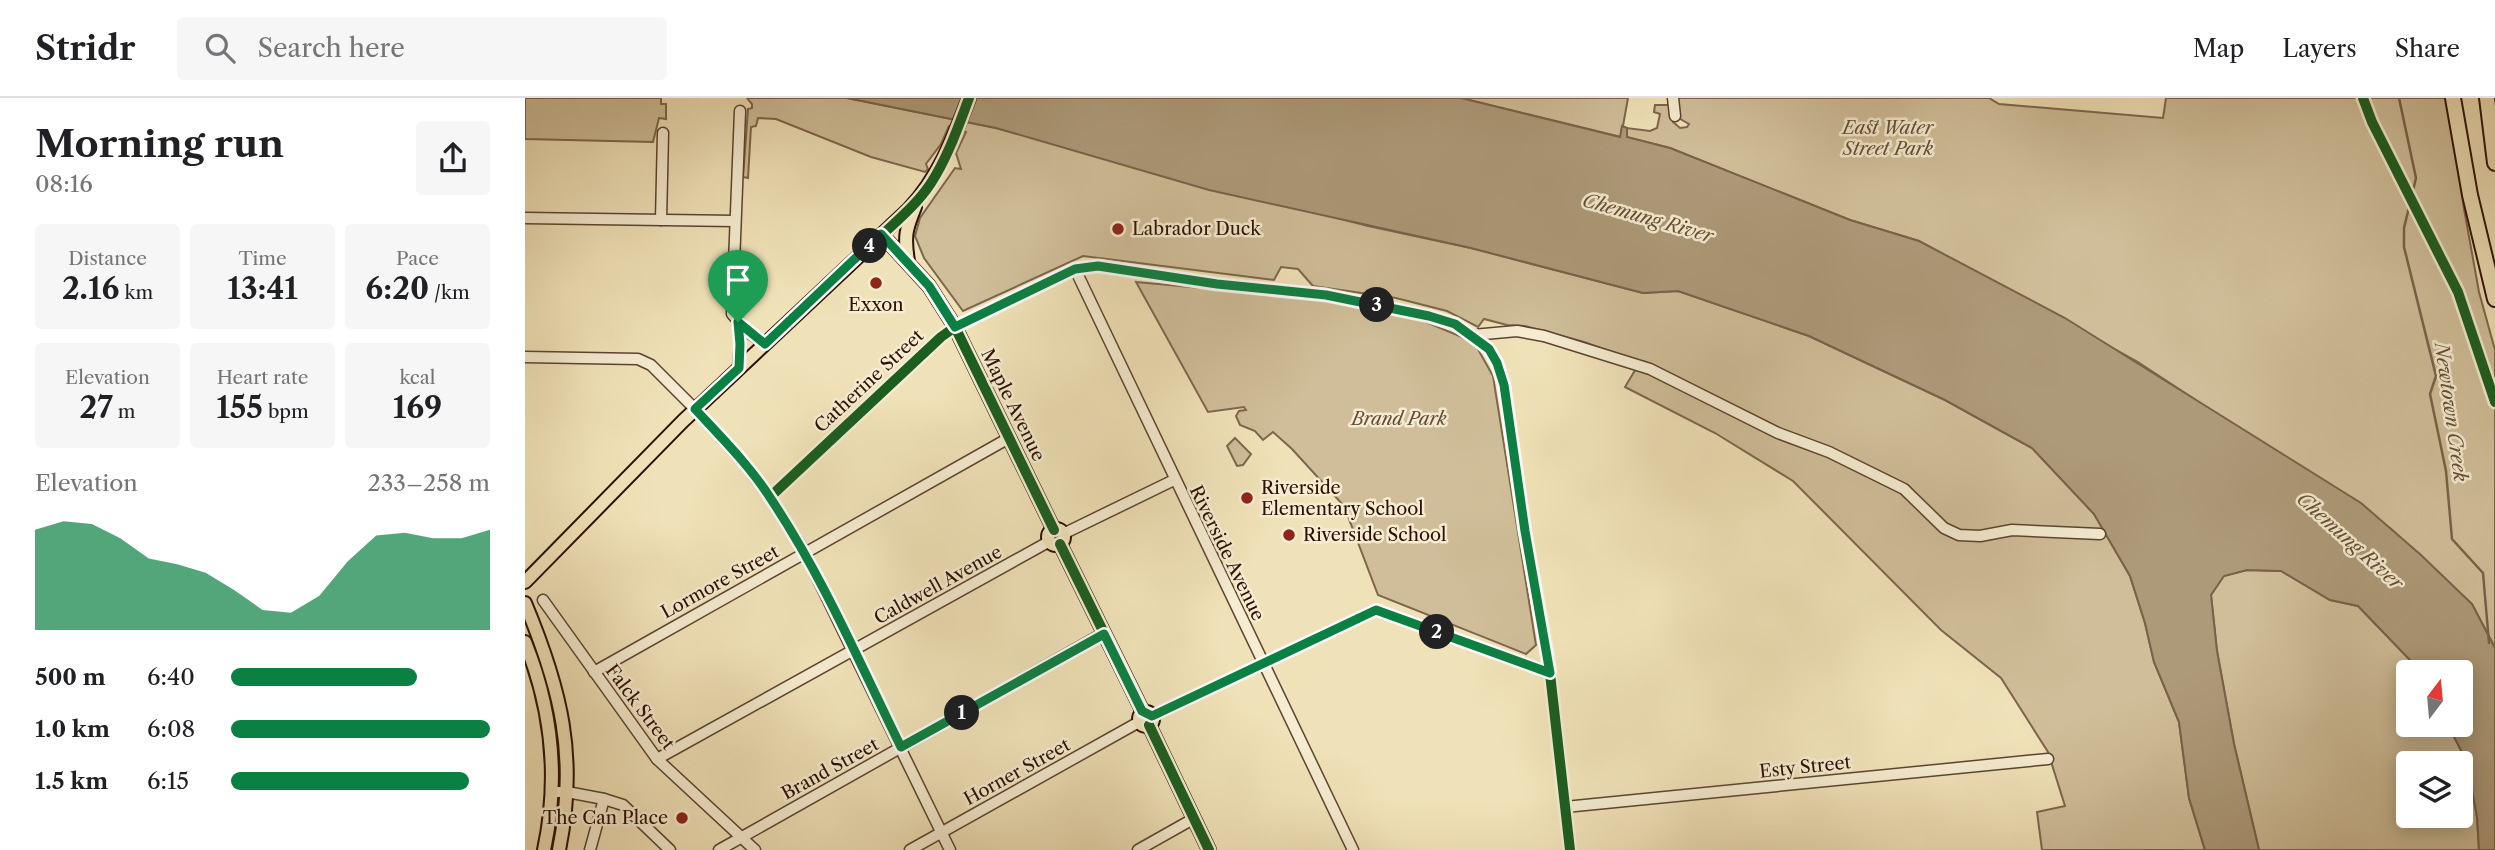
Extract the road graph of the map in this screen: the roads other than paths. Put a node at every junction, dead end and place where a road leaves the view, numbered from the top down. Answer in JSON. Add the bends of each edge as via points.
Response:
{"nodes":[{"id":1,"x":969,"y":98,"type":"edge"},
{"id":2,"x":1673,"y":98,"type":"edge"},
{"id":3,"x":2453,"y":98,"type":"edge"},
{"id":4,"x":2487,"y":98,"type":"edge"},
{"id":5,"x":740,"y":111,"type":"dead end"},
{"id":6,"x":1675,"y":116,"type":"dead end"},
{"id":7,"x":663,"y":133,"type":"dead end"},
{"id":8,"x":2495,"y":163,"type":"edge"},
{"id":9,"x":918,"y":200,"type":"junction"},
{"id":10,"x":525,"y":218,"type":"edge"},
{"id":11,"x":660,"y":220,"type":"junction"},
{"id":12,"x":735,"y":221,"type":"junction"},
{"id":13,"x":881,"y":234,"type":"junction"},
{"id":14,"x":908,"y":261,"type":"junction"},
{"id":15,"x":1075,"y":269,"type":"junction"},
{"id":16,"x":2495,"y":299,"type":"edge"},
{"id":17,"x":738,"y":322,"type":"junction"},
{"id":18,"x":955,"y":327,"type":"junction"},
{"id":19,"x":1472,"y":335,"type":"junction"},
{"id":20,"x":765,"y":344,"type":"junction"},
{"id":21,"x":525,"y":357,"type":"edge"},
{"id":22,"x":739,"y":368,"type":"junction"},
{"id":23,"x":695,"y":409,"type":"junction"},
{"id":24,"x":1009,"y":438,"type":"junction"},
{"id":25,"x":1174,"y":480,"type":"junction"},
{"id":26,"x":770,"y":497,"type":"junction"},
{"id":27,"x":2100,"y":534,"type":"dead end"},
{"id":28,"x":1057,"y":537,"type":"junction"},
{"id":29,"x":805,"y":553,"type":"junction"},
{"id":30,"x":525,"y":582,"type":"edge"},
{"id":31,"x":543,"y":600,"type":"dead end"},
{"id":32,"x":525,"y":603,"type":"edge"},
{"id":33,"x":1104,"y":634,"type":"junction"},
{"id":34,"x":525,"y":642,"type":"edge"},
{"id":35,"x":854,"y":650,"type":"junction"},
{"id":36,"x":1262,"y":663,"type":"junction"},
{"id":37,"x":594,"y":672,"type":"junction"},
{"id":38,"x":1550,"y":673,"type":"junction"},
{"id":39,"x":1146,"y":719,"type":"junction"},
{"id":40,"x":901,"y":747,"type":"junction"},
{"id":41,"x":657,"y":759,"type":"junction"},
{"id":42,"x":2048,"y":759,"type":"dead end"},
{"id":43,"x":551,"y":792,"type":"junction"},
{"id":44,"x":567,"y":792,"type":"junction"},
{"id":45,"x":604,"y":799,"type":"junction"},
{"id":46,"x":1565,"y":807,"type":"junction"},
{"id":47,"x":1193,"y":819,"type":"junction"},
{"id":48,"x":942,"y":832,"type":"junction"},
{"id":49,"x":742,"y":836,"type":"junction"},
{"id":50,"x":544,"y":850,"type":"edge"},
{"id":51,"x":559,"y":850,"type":"edge"},
{"id":52,"x":590,"y":850,"type":"edge"},
{"id":53,"x":670,"y":850,"type":"edge"},
{"id":54,"x":719,"y":850,"type":"edge"},
{"id":55,"x":755,"y":850,"type":"edge"},
{"id":56,"x":910,"y":850,"type":"edge"},
{"id":57,"x":950,"y":850,"type":"edge"},
{"id":58,"x":1138,"y":850,"type":"edge"},
{"id":59,"x":1209,"y":850,"type":"edge"},
{"id":60,"x":1353,"y":850,"type":"edge"},
{"id":61,"x":1570,"y":850,"type":"edge"}],
"edges":[{"from":1,"to":9,"type":"main road","via":[[943,163]]},
{"from":2,"to":6,"type":"street"},
{"from":3,"to":16,"type":"highway"},
{"from":4,"to":8,"type":"highway"},
{"from":5,"to":12,"type":"street"},
{"from":7,"to":11,"type":"street"},
{"from":9,"to":13,"type":"main road"},
{"from":9,"to":14,"type":"main road","via":[[906,227]]},
{"from":10,"to":11,"type":"street"},
{"from":11,"to":12,"type":"street"},
{"from":12,"to":17,"type":"street","via":[[732,314]]},
{"from":13,"to":14,"type":"main road","name":"Maple Avenue"},
{"from":13,"to":20,"type":"main road"},
{"from":14,"to":18,"type":"main road","name":"Maple Avenue"},
{"from":15,"to":18,"type":"street","name":"Catherine Street"},
{"from":15,"to":19,"type":"street","name":"Catherine Street","via":[[1098,266],[1326,295],[1429,316]]},
{"from":15,"to":25,"type":"street","name":"Riverside Avenue"},
{"from":17,"to":20,"type":"street"},
{"from":17,"to":22,"type":"street"},
{"from":18,"to":24,"type":"main road","name":"Maple Avenue"},
{"from":18,"to":26,"type":"street","name":"Catherine Street"},
{"from":19,"to":27,"type":"street","via":[[1517,331],[1544,336],[1650,369],[1903,489],[1944,528],[1959,535],[2012,530]]},
{"from":19,"to":38,"type":"street","name":"Catherine Street","via":[[1489,349],[1504,385]]},
{"from":20,"to":22,"type":"main road"},
{"from":21,"to":23,"type":"street","via":[[638,359],[651,365]]},
{"from":22,"to":23,"type":"main road"},
{"from":23,"to":26,"type":"street"},
{"from":23,"to":30,"type":"main road"},
{"from":24,"to":28,"type":"main road","name":"Maple Avenue"},
{"from":24,"to":29,"type":"street","name":"Lormore Street"},
{"from":25,"to":28,"type":"street","name":"Caldwell Avenue"},
{"from":25,"to":36,"type":"street","name":"Riverside Avenue"},
{"from":26,"to":29,"type":"street"},
{"from":28,"to":33,"type":"main road","name":"Maple Avenue"},
{"from":28,"to":35,"type":"street","name":"Caldwell Avenue"},
{"from":29,"to":35,"type":"street"},
{"from":29,"to":37,"type":"street","name":"Lormore Street"},
{"from":31,"to":37,"type":"street","name":"Falck Street"},
{"from":32,"to":44,"type":"main road","via":[[558,692]]},
{"from":33,"to":39,"type":"main road","name":"Maple Avenue"},
{"from":33,"to":40,"type":"street","name":"Brand Street"},
{"from":34,"to":43,"type":"main road","via":[[547,718]]},
{"from":35,"to":40,"type":"street"},
{"from":35,"to":41,"type":"street","name":"Caldwell Avenue"},
{"from":36,"to":38,"type":"street","name":"Horner Street","via":[[1376,610]]},
{"from":36,"to":39,"type":"street","name":"Horner Street"},
{"from":36,"to":60,"type":"street","name":"Riverside Avenue"},
{"from":37,"to":41,"type":"street","name":"Falck Street"},
{"from":38,"to":46,"type":"street","name":"Catherine Street"},
{"from":39,"to":47,"type":"main road","name":"Maple Avenue"},
{"from":39,"to":48,"type":"street","name":"Horner Street"},
{"from":40,"to":48,"type":"street"},
{"from":40,"to":49,"type":"street","name":"Brand Street"},
{"from":41,"to":49,"type":"street","name":"Falck Street"},
{"from":42,"to":46,"type":"street","name":"Esty Street"},
{"from":43,"to":44,"type":"street"},
{"from":43,"to":50,"type":"main road"},
{"from":44,"to":45,"type":"street"},
{"from":44,"to":51,"type":"main road"},
{"from":45,"to":52,"type":"street"},
{"from":45,"to":53,"type":"street","via":[[623,805]]},
{"from":46,"to":61,"type":"street","name":"Catherine Street"},
{"from":47,"to":58,"type":"street"},
{"from":47,"to":59,"type":"main road","name":"Maple Avenue"},
{"from":48,"to":56,"type":"street","name":"Horner Street"},
{"from":48,"to":57,"type":"street"},
{"from":49,"to":54,"type":"street","name":"Brand Street"},
{"from":49,"to":55,"type":"street","name":"Falck Street"}]}
